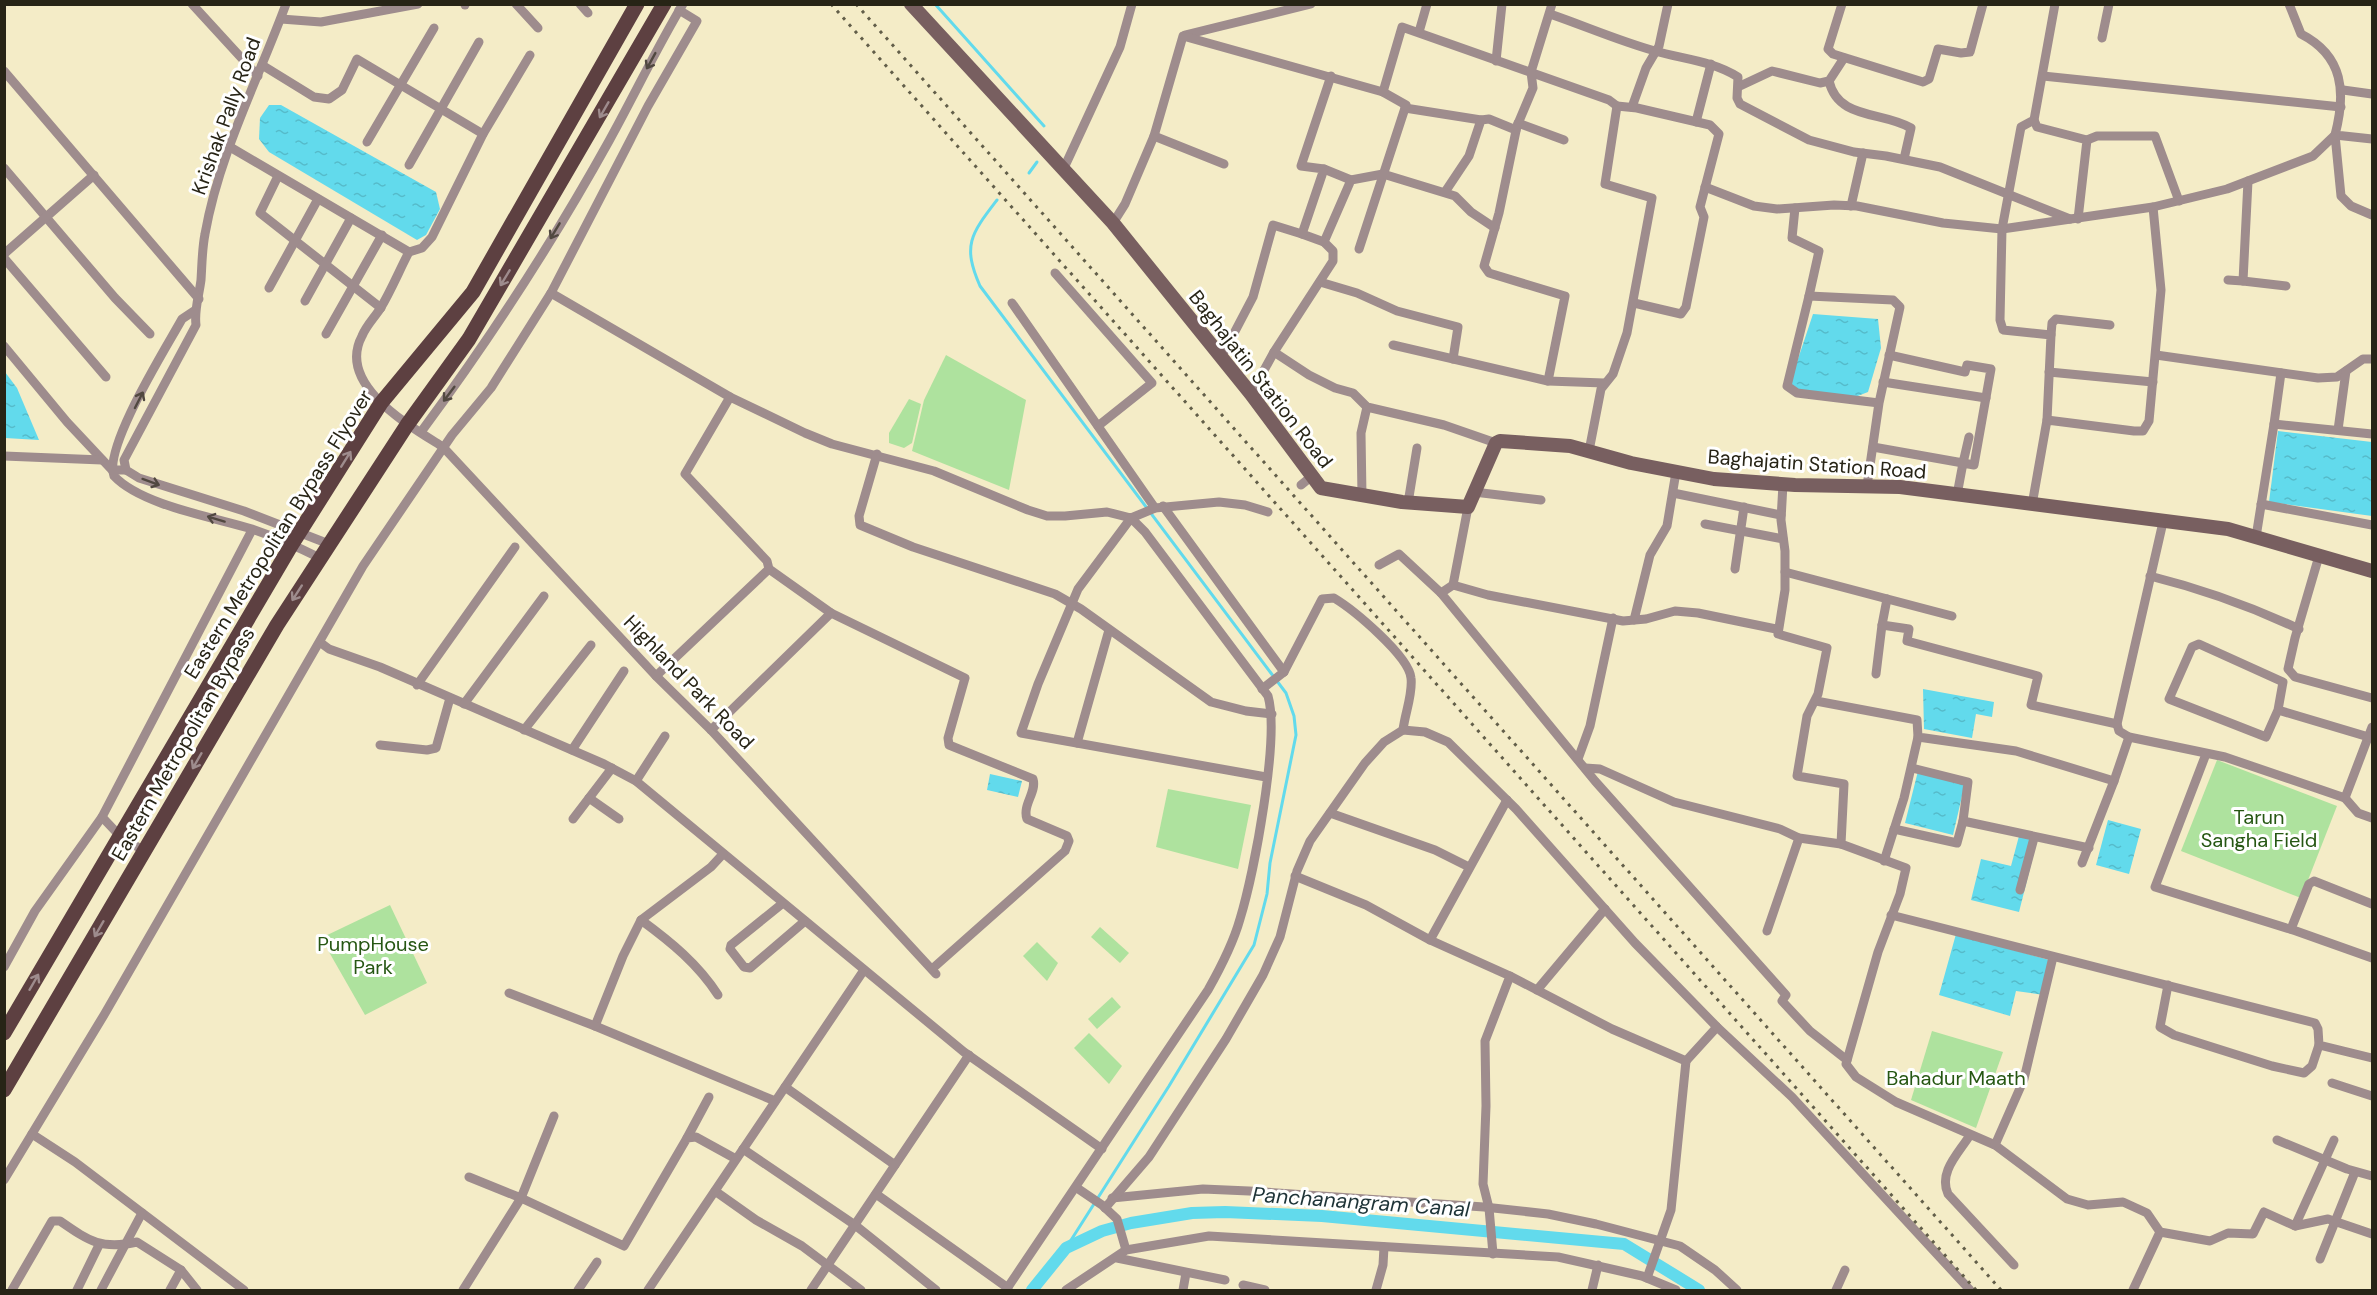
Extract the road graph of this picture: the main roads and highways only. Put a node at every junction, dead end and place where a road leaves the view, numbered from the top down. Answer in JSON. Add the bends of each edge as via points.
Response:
{"nodes":[{"id":1,"x":638,"y":4,"type":"edge"},
{"id":2,"x":664,"y":4,"type":"edge"},
{"id":3,"x":4,"y":1033,"type":"edge"},
{"id":4,"x":4,"y":1090,"type":"edge"}],
"edges":[{"from":3,"to":1,"type":"main road","name":"Eastern Metropolitan Bypass Flyover","one_way":true,"via":[[296,538],[381,403],[472,292]]},
{"from":2,"to":4,"type":"main road","name":"Eastern Metropolitan Bypass","one_way":true,"via":[[414,429],[329,544],[277,625]]}]}
